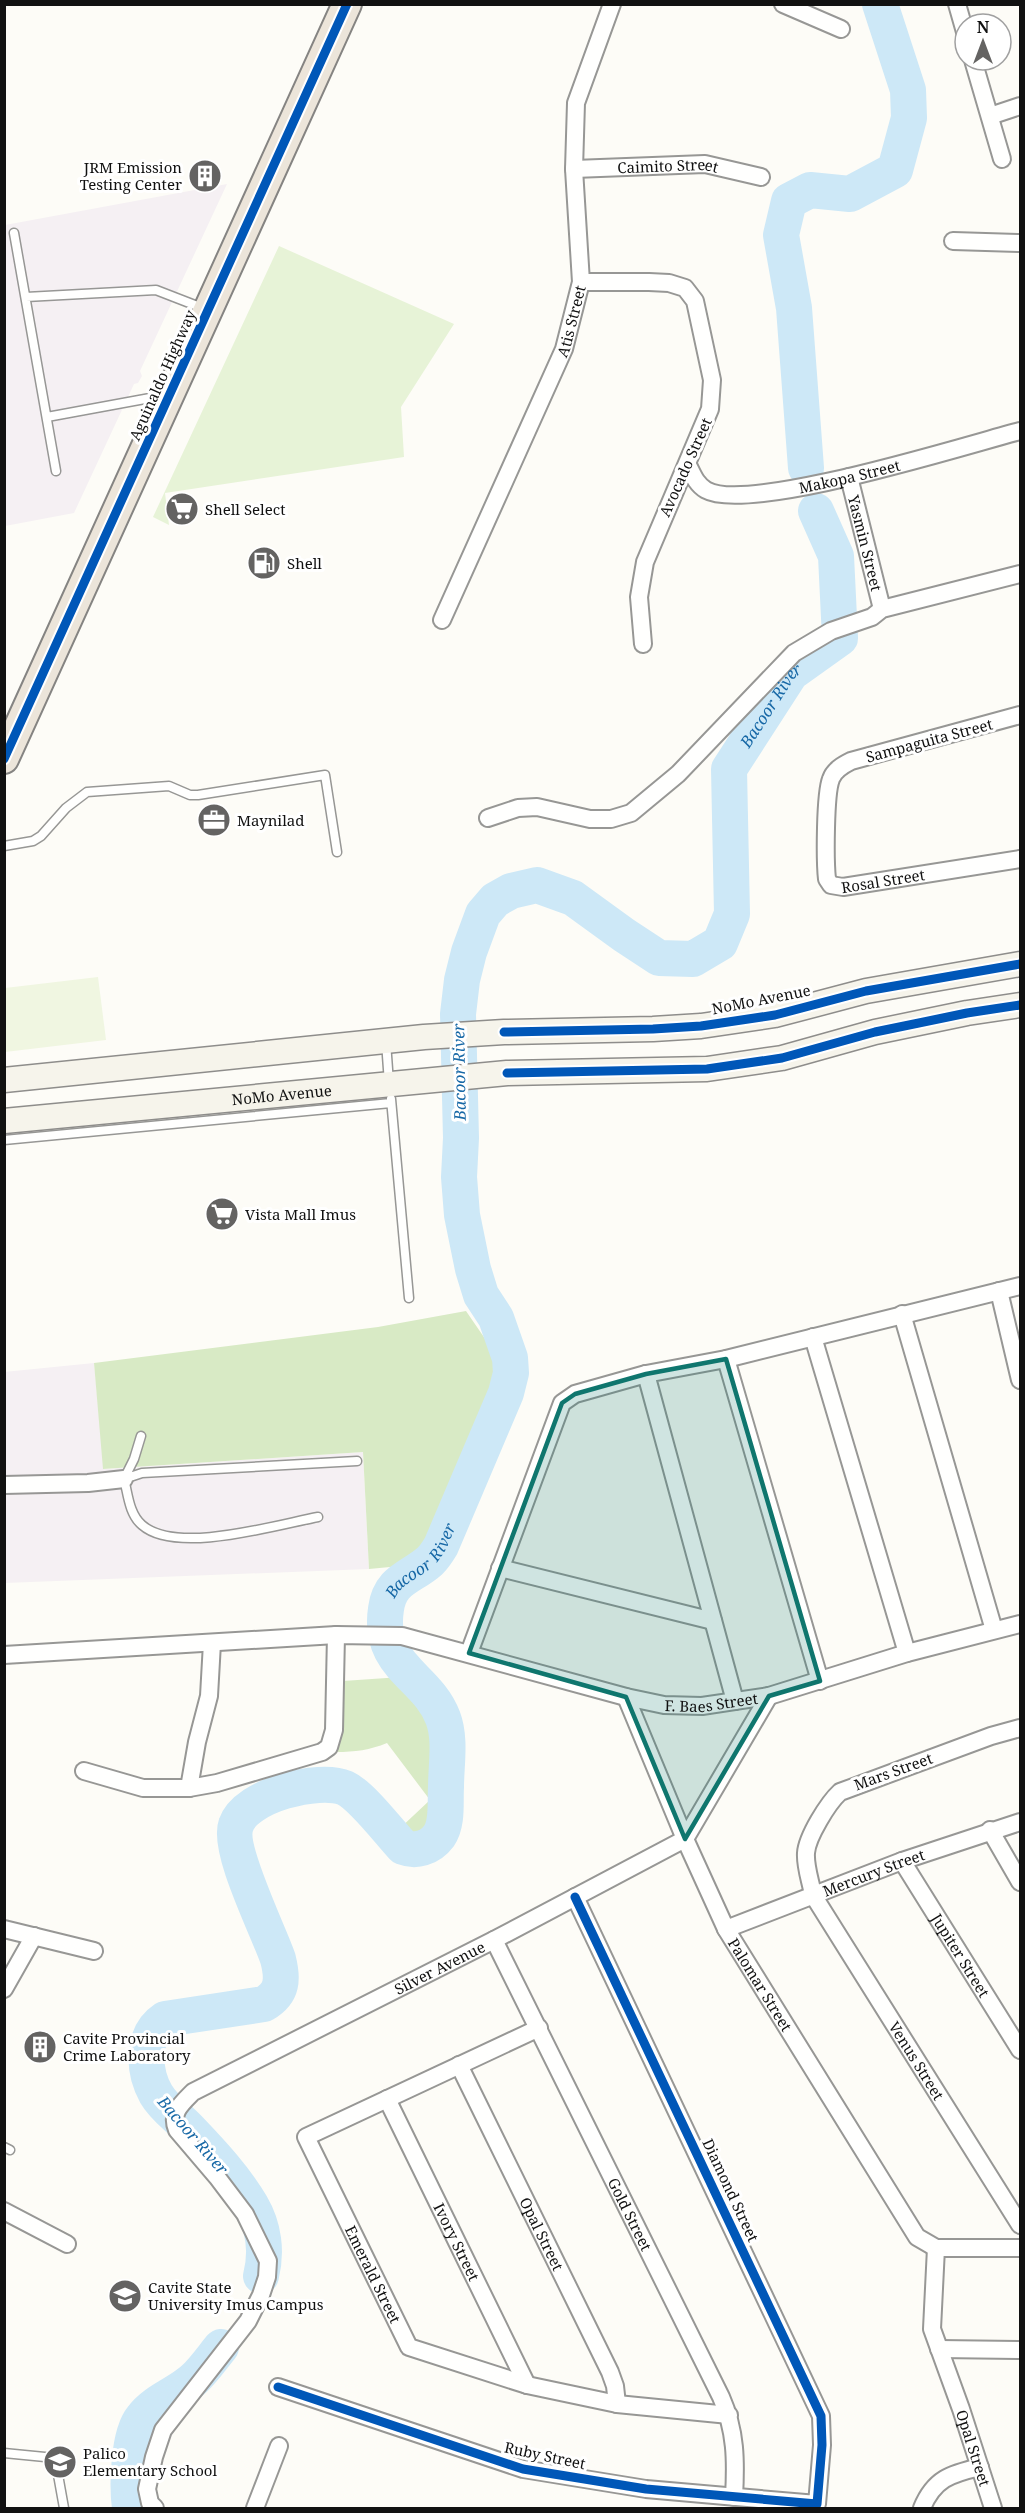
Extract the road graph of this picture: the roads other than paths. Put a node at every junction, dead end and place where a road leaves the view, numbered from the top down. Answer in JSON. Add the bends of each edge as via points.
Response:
{"nodes":[{"id":1,"x":347,"y":4,"type":"edge"},
{"id":2,"x":612,"y":4,"type":"edge"},
{"id":3,"x":785,"y":5,"type":"edge"},
{"id":4,"x":841,"y":29,"type":"dead end"},
{"id":5,"x":977,"y":72,"type":"edge"},
{"id":6,"x":1020,"y":105,"type":"edge"},
{"id":7,"x":990,"y":116,"type":"junction"},
{"id":8,"x":1002,"y":159,"type":"dead end"},
{"id":9,"x":574,"y":169,"type":"junction"},
{"id":10,"x":762,"y":177,"type":"dead end"},
{"id":11,"x":14,"y":233,"type":"dead end"},
{"id":12,"x":953,"y":241,"type":"dead end"},
{"id":13,"x":1020,"y":243,"type":"edge"},
{"id":14,"x":581,"y":282,"type":"junction"},
{"id":15,"x":26,"y":297,"type":"junction"},
{"id":16,"x":208,"y":310,"type":"junction"},
{"id":17,"x":170,"y":395,"type":"junction"},
{"id":18,"x":47,"y":417,"type":"junction"},
{"id":19,"x":1020,"y":431,"type":"edge"},
{"id":20,"x":688,"y":465,"type":"junction"},
{"id":21,"x":56,"y":471,"type":"dead end"},
{"id":22,"x":849,"y":477,"type":"junction"},
{"id":23,"x":1020,"y":574,"type":"edge"},
{"id":24,"x":877,"y":613,"type":"junction"},
{"id":25,"x":442,"y":620,"type":"dead end"},
{"id":26,"x":643,"y":644,"type":"dead end"},
{"id":27,"x":1020,"y":715,"type":"edge"},
{"id":28,"x":4,"y":759,"type":"edge"},
{"id":29,"x":839,"y":767,"type":"joint"},
{"id":30,"x":488,"y":818,"type":"dead end"},
{"id":31,"x":4,"y":846,"type":"edge"},
{"id":32,"x":337,"y":852,"type":"dead end"},
{"id":33,"x":1020,"y":859,"type":"edge"},
{"id":34,"x":1020,"y":964,"type":"edge"},
{"id":35,"x":1020,"y":1005,"type":"edge"},
{"id":36,"x":386,"y":1041,"type":"junction"},
{"id":37,"x":4,"y":1080,"type":"edge"},
{"id":38,"x":390,"y":1093,"type":"junction"},
{"id":39,"x":4,"y":1121,"type":"edge"},
{"id":40,"x":64,"y":1125,"type":"junction"},
{"id":41,"x":4,"y":1140,"type":"edge"},
{"id":42,"x":1020,"y":1286,"type":"edge"},
{"id":43,"x":999,"y":1291,"type":"junction"},
{"id":44,"x":409,"y":1298,"type":"dead end"},
{"id":45,"x":902,"y":1314,"type":"junction"},
{"id":46,"x":813,"y":1337,"type":"junction"},
{"id":47,"x":726,"y":1359,"type":"junction"},
{"id":48,"x":646,"y":1374,"type":"junction"},
{"id":49,"x":1020,"y":1378,"type":"edge"},
{"id":50,"x":141,"y":1436,"type":"dead end"},
{"id":51,"x":357,"y":1461,"type":"dead end"},
{"id":52,"x":124,"y":1479,"type":"junction"},
{"id":53,"x":4,"y":1485,"type":"edge"},
{"id":54,"x":318,"y":1517,"type":"dead end"},
{"id":55,"x":500,"y":1568,"type":"junction"},
{"id":56,"x":713,"y":1621,"type":"junction"},
{"id":57,"x":1020,"y":1624,"type":"edge"},
{"id":58,"x":994,"y":1630,"type":"junction"},
{"id":59,"x":336,"y":1635,"type":"junction"},
{"id":60,"x":212,"y":1643,"type":"junction"},
{"id":61,"x":469,"y":1653,"type":"junction"},
{"id":62,"x":907,"y":1653,"type":"junction"},
{"id":63,"x":4,"y":1655,"type":"edge"},
{"id":64,"x":820,"y":1681,"type":"junction"},
{"id":65,"x":769,"y":1696,"type":"junction"},
{"id":66,"x":626,"y":1697,"type":"junction"},
{"id":67,"x":735,"y":1701,"type":"junction"},
{"id":68,"x":1020,"y":1728,"type":"edge"},
{"id":69,"x":84,"y":1771,"type":"dead end"},
{"id":70,"x":189,"y":1788,"type":"junction"},
{"id":71,"x":1020,"y":1822,"type":"edge"},
{"id":72,"x":990,"y":1830,"type":"junction"},
{"id":73,"x":685,"y":1839,"type":"junction"},
{"id":74,"x":902,"y":1861,"type":"junction"},
{"id":75,"x":1020,"y":1882,"type":"edge"},
{"id":76,"x":813,"y":1895,"type":"junction"},
{"id":77,"x":575,"y":1898,"type":"junction"},
{"id":78,"x":4,"y":1929,"type":"edge"},
{"id":79,"x":726,"y":1929,"type":"junction"},
{"id":80,"x":34,"y":1936,"type":"junction"},
{"id":81,"x":494,"y":1940,"type":"junction"},
{"id":82,"x":94,"y":1951,"type":"dead end"},
{"id":83,"x":4,"y":1989,"type":"edge"},
{"id":84,"x":539,"y":2028,"type":"junction"},
{"id":85,"x":1020,"y":2050,"type":"edge"},
{"id":86,"x":459,"y":2065,"type":"junction"},
{"id":87,"x":387,"y":2099,"type":"junction"},
{"id":88,"x":4,"y":2211,"type":"edge"},
{"id":89,"x":1020,"y":2225,"type":"edge"},
{"id":90,"x":67,"y":2244,"type":"dead end"},
{"id":91,"x":936,"y":2248,"type":"junction"},
{"id":92,"x":1020,"y":2248,"type":"edge"},
{"id":93,"x":939,"y":2349,"type":"junction"},
{"id":94,"x":1020,"y":2350,"type":"edge"},
{"id":95,"x":527,"y":2385,"type":"junction"},
{"id":96,"x":278,"y":2387,"type":"dead end"},
{"id":97,"x":617,"y":2404,"type":"junction"},
{"id":98,"x":729,"y":2415,"type":"junction"},
{"id":99,"x":279,"y":2446,"type":"dead end"},
{"id":100,"x":4,"y":2453,"type":"edge"},
{"id":101,"x":980,"y":2466,"type":"junction"},
{"id":102,"x":734,"y":2497,"type":"junction"},
{"id":103,"x":714,"y":2502,"type":"edge"},
{"id":104,"x":817,"y":2504,"type":"joint"},
{"id":105,"x":64,"y":2508,"type":"edge"},
{"id":106,"x":155,"y":2508,"type":"edge"},
{"id":107,"x":255,"y":2508,"type":"edge"},
{"id":108,"x":922,"y":2508,"type":"edge"},
{"id":109,"x":993,"y":2508,"type":"edge"}],
"edges":[{"from":1,"to":16,"type":"highway","name":"Aguinaldo Highway"},
{"from":2,"to":9,"type":"street","name":"Atis Street","via":[[576,103]]},
{"from":3,"to":4,"type":"street"},
{"from":5,"to":7,"type":"street"},
{"from":6,"to":7,"type":"street"},
{"from":7,"to":8,"type":"street"},
{"from":9,"to":10,"type":"street","name":"Caimito Street","via":[[705,164]]},
{"from":9,"to":14,"type":"street","name":"Atis Street"},
{"from":11,"to":15,"type":"lane"},
{"from":12,"to":13,"type":"street"},
{"from":14,"to":20,"type":"street","name":"Avocado Street","via":[[669,283],[685,288],[695,301],[713,393]]},
{"from":14,"to":25,"type":"street","name":"Atis Street","via":[[564,349]]},
{"from":15,"to":16,"type":"lane","via":[[156,290]]},
{"from":15,"to":18,"type":"lane"},
{"from":16,"to":17,"type":"highway","name":"Aguinaldo Highway"},
{"from":17,"to":18,"type":"lane"},
{"from":17,"to":28,"type":"highway","name":"Aguinaldo Highway"},
{"from":18,"to":21,"type":"lane"},
{"from":19,"to":22,"type":"street","name":"Makopa Street"},
{"from":20,"to":22,"type":"street","name":"Makopa Street","via":[[695,481],[707,491],[723,495],[778,493]]},
{"from":20,"to":26,"type":"street","name":"Avocado Street","via":[[645,561],[639,597]]},
{"from":22,"to":24,"type":"street","name":"Yasmin Street"},
{"from":23,"to":24,"type":"street"},
{"from":24,"to":30,"type":"street","via":[[794,653],[678,774],[631,813],[611,819],[590,819],[537,807],[518,808]]},
{"from":27,"to":29,"type":"street","name":"Sampaguita Street"},
{"from":29,"to":33,"type":"street","name":"Rosal Street","via":[[831,779],[829,796],[826,870],[831,885],[843,887]]},
{"from":31,"to":32,"type":"lane","via":[[41,836],[87,792],[170,786],[198,795],[325,775]]},
{"from":34,"to":36,"type":"main road","name":"NoMo Avenue","via":[[866,991],[775,1015],[701,1026],[504,1032]]},
{"from":35,"to":38,"type":"main road","name":"NoMo Avenue","via":[[876,1032],[782,1058],[706,1069],[507,1072],[427,1080]]},
{"from":36,"to":37,"type":"main road","name":"NoMo Avenue"},
{"from":36,"to":38,"type":"lane"},
{"from":38,"to":40,"type":"main road","name":"NoMo Avenue"},
{"from":38,"to":44,"type":"lane"},
{"from":39,"to":40,"type":"main road","name":"NoMo Avenue"},
{"from":40,"to":41,"type":"lane"},
{"from":42,"to":43,"type":"street"},
{"from":43,"to":45,"type":"street"},
{"from":43,"to":49,"type":"street"},
{"from":45,"to":46,"type":"street"},
{"from":45,"to":58,"type":"street"},
{"from":46,"to":47,"type":"street"},
{"from":46,"to":62,"type":"street"},
{"from":47,"to":48,"type":"street"},
{"from":47,"to":64,"type":"street"},
{"from":48,"to":55,"type":"street","via":[[575,1394],[562,1403]]},
{"from":48,"to":56,"type":"street"},
{"from":50,"to":52,"type":"lane"},
{"from":51,"to":52,"type":"lane","via":[[142,1473]]},
{"from":52,"to":53,"type":"street"},
{"from":52,"to":54,"type":"lane","via":[[132,1512],[141,1525],[156,1534],[176,1538],[226,1536]]},
{"from":55,"to":56,"type":"street"},
{"from":55,"to":61,"type":"street"},
{"from":56,"to":67,"type":"street"},
{"from":57,"to":58,"type":"street","name":"F. Baes Street"},
{"from":58,"to":62,"type":"street","name":"F. Baes Street"},
{"from":59,"to":60,"type":"street","name":"F. Baes Street"},
{"from":59,"to":61,"type":"street","name":"F. Baes Street","via":[[402,1636]]},
{"from":59,"to":70,"type":"street","via":[[334,1730],[329,1747],[313,1756],[217,1784]]},
{"from":60,"to":63,"type":"street","name":"F. Baes Street"},
{"from":60,"to":70,"type":"street","via":[[210,1696]]},
{"from":61,"to":66,"type":"street","name":"F. Baes Street"},
{"from":62,"to":64,"type":"street","name":"F. Baes Street"},
{"from":64,"to":65,"type":"street","name":"F. Baes Street"},
{"from":65,"to":67,"type":"street","name":"F. Baes Street"},
{"from":65,"to":73,"type":"street"},
{"from":66,"to":67,"type":"street","name":"F. Baes Street","via":[[664,1705],[702,1706]]},
{"from":66,"to":73,"type":"street","name":"Palomar Street"},
{"from":68,"to":76,"type":"street","name":"Mars Street","via":[[840,1792],[831,1800],[807,1846]]},
{"from":69,"to":70,"type":"street","via":[[143,1788]]},
{"from":71,"to":72,"type":"street","name":"Mercury Street"},
{"from":72,"to":74,"type":"street","name":"Mercury Street"},
{"from":72,"to":75,"type":"street"},
{"from":73,"to":77,"type":"street","name":"Silver Avenue"},
{"from":73,"to":79,"type":"street","name":"Palomar Street"},
{"from":74,"to":76,"type":"street","name":"Mercury Street"},
{"from":74,"to":85,"type":"street","name":"Jupiter Street"},
{"from":76,"to":79,"type":"street","name":"Mercury Street"},
{"from":76,"to":89,"type":"street","name":"Venus Street"},
{"from":77,"to":81,"type":"street","name":"Silver Avenue"},
{"from":77,"to":104,"type":"street","name":"Diamond Street","via":[[821,2416]]},
{"from":78,"to":80,"type":"street"},
{"from":79,"to":91,"type":"street","name":"Palomar Street","via":[[900,2213],[917,2237]]},
{"from":80,"to":82,"type":"street"},
{"from":80,"to":83,"type":"street"},
{"from":81,"to":84,"type":"street","name":"Gold Street"},
{"from":81,"to":106,"type":"street","name":"Silver Avenue","via":[[193,2092],[176,2109],[173,2121],[177,2130],[245,2214],[268,2261],[267,2277],[248,2321],[163,2430],[147,2489]]},
{"from":84,"to":86,"type":"street","name":"Emerald Street"},
{"from":84,"to":98,"type":"street","name":"Gold Street"},
{"from":86,"to":87,"type":"street","name":"Emerald Street"},
{"from":86,"to":97,"type":"street","name":"Opal Street","via":[[610,2372]]},
{"from":87,"to":95,"type":"street","name":"Ivory Street"},
{"from":87,"to":95,"type":"street","name":"Emerald Street","via":[[306,2137],[409,2347]]},
{"from":88,"to":90,"type":"street"},
{"from":91,"to":92,"type":"street"},
{"from":91,"to":93,"type":"street","name":"Opal Street","via":[[932,2329]]},
{"from":93,"to":94,"type":"street"},
{"from":93,"to":101,"type":"street","name":"Opal Street"},
{"from":95,"to":97,"type":"street","name":"Emerald Street"},
{"from":96,"to":103,"type":"street","name":"Ruby Street","via":[[523,2469]]},
{"from":97,"to":98,"type":"street","name":"Emerald Street"},
{"from":98,"to":102,"type":"street","name":"Gold Street","via":[[735,2440]]},
{"from":99,"to":107,"type":"street"},
{"from":100,"to":105,"type":"lane","via":[[56,2458]]},
{"from":101,"to":108,"type":"street","via":[[950,2474],[929,2492]]},
{"from":101,"to":109,"type":"street","name":"Opal Street"},
{"from":102,"to":103,"type":"street","name":"Ruby Street"},
{"from":102,"to":104,"type":"street","name":"Ruby Street"}]}
